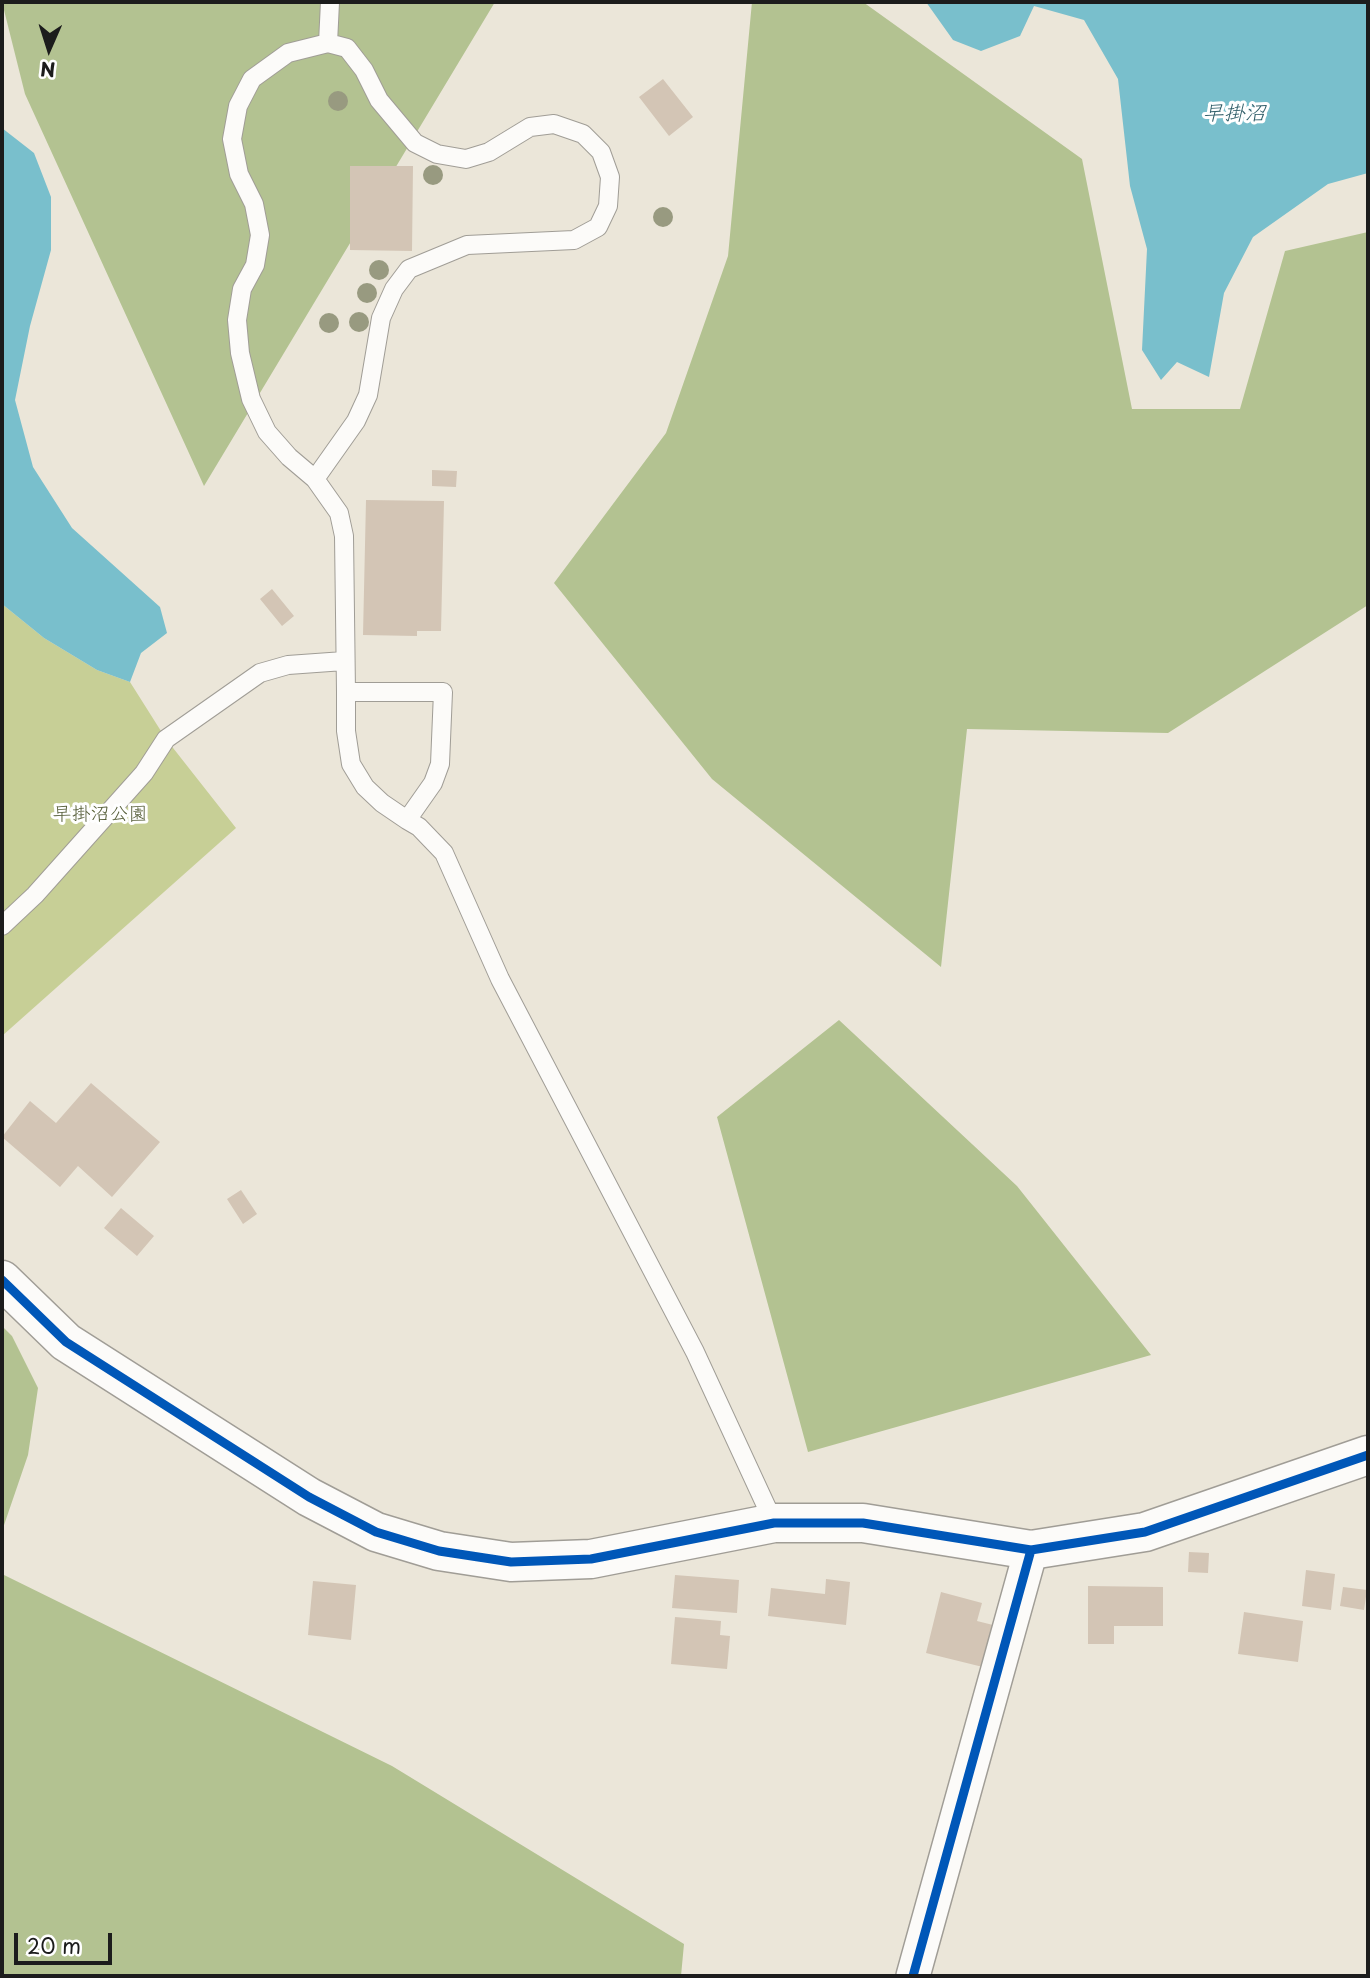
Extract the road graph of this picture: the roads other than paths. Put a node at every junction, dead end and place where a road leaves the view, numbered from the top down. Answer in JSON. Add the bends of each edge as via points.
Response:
{"nodes":[{"id":1,"x":330,"y":2,"type":"edge"},
{"id":2,"x":328,"y":43,"type":"junction"},
{"id":3,"x":315,"y":479,"type":"junction"},
{"id":4,"x":344,"y":661,"type":"junction"},
{"id":5,"x":346,"y":692,"type":"junction"},
{"id":6,"x":407,"y":820,"type":"junction"},
{"id":7,"x":2,"y":926,"type":"edge"},
{"id":8,"x":2,"y":1280,"type":"edge"},
{"id":9,"x":1368,"y":1455,"type":"edge"},
{"id":10,"x":774,"y":1523,"type":"junction"},
{"id":11,"x":1031,"y":1550,"type":"junction"},
{"id":12,"x":913,"y":1976,"type":"edge"}],
"edges":[{"from":1,"to":2,"type":"lane"},
{"from":2,"to":3,"type":"lane","via":[[288,52],[252,79],[238,106],[232,139],[260,234],[237,320],[251,399],[267,432]]},
{"from":2,"to":3,"type":"lane","via":[[347,48],[379,100],[415,143],[438,154],[466,159],[489,152],[530,127],[554,124],[583,134],[601,152],[610,177],[608,206],[598,227],[574,240],[467,245],[409,269],[381,318],[368,395]]},
{"from":3,"to":4,"type":"lane","via":[[339,513],[344,536]]},
{"from":4,"to":5,"type":"lane"},
{"from":4,"to":7,"type":"lane","via":[[288,665],[260,673],[166,739],[144,773]]},
{"from":5,"to":6,"type":"lane","via":[[351,764],[365,787]]},
{"from":5,"to":6,"type":"lane","via":[[443,692],[440,764],[433,783]]},
{"from":6,"to":10,"type":"lane","via":[[444,853],[500,979],[695,1352]]},
{"from":8,"to":10,"type":"street","via":[[66,1342],[309,1497],[376,1532],[439,1551],[512,1562],[591,1559]]},
{"from":9,"to":11,"type":"street","via":[[1145,1532]]},
{"from":10,"to":11,"type":"street","via":[[863,1523]]},
{"from":11,"to":12,"type":"street"}]}
